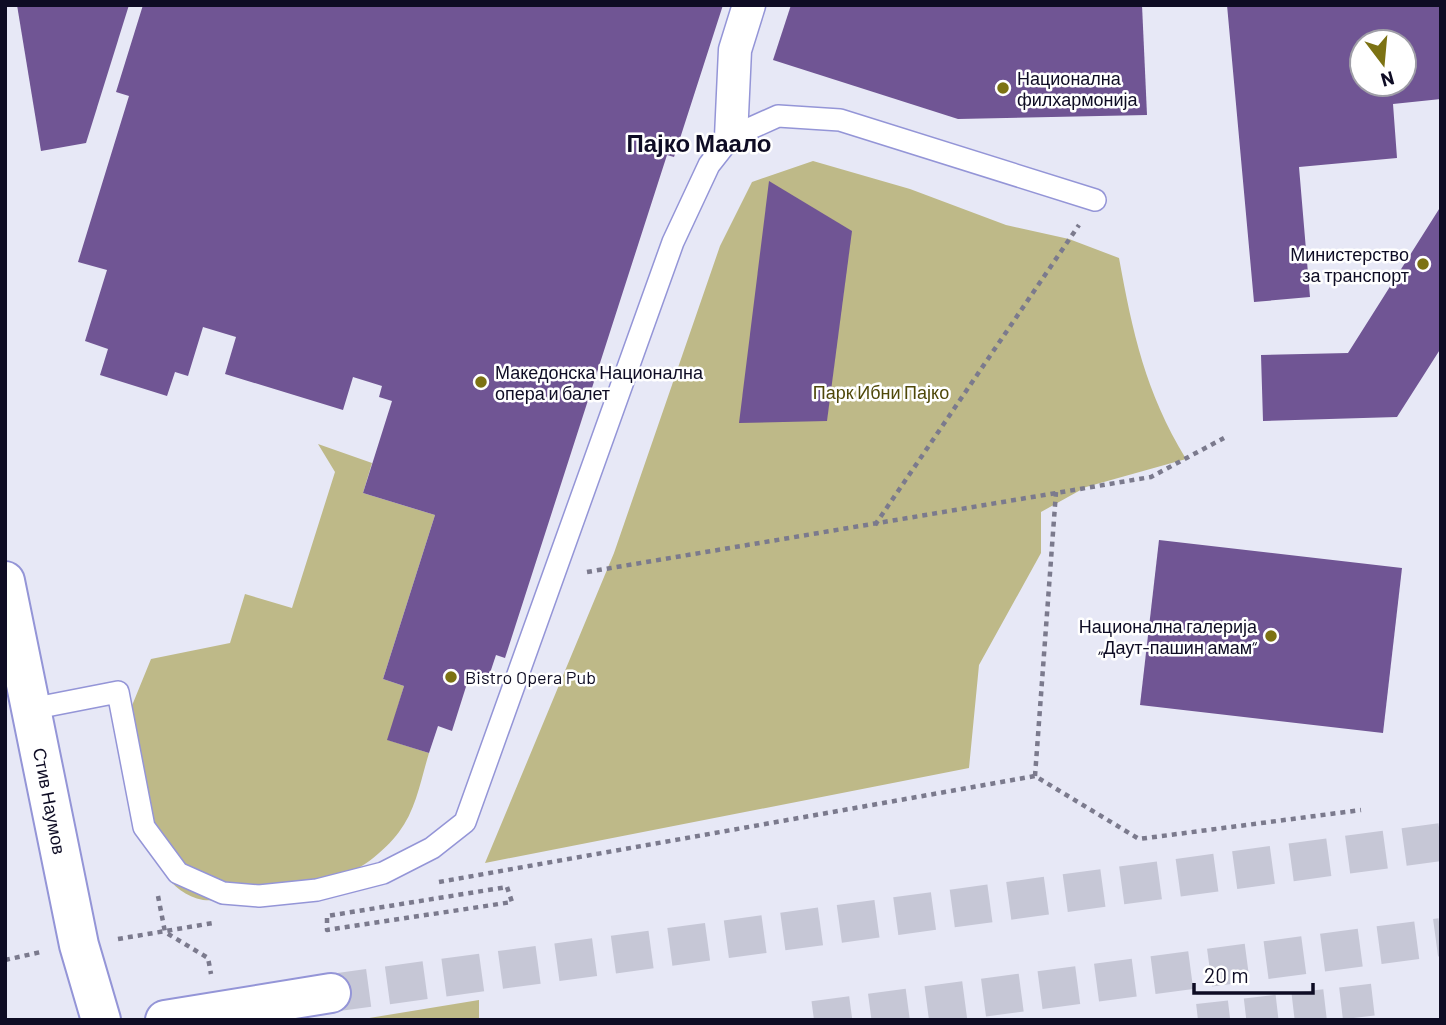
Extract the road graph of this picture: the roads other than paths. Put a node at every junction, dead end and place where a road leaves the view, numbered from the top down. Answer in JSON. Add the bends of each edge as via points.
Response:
{"nodes":[{"id":1,"x":748,"y":5,"type":"edge"},
{"id":2,"x":731,"y":137,"type":"junction"},
{"id":3,"x":1095,"y":200,"type":"road end"},
{"id":4,"x":5,"y":581,"type":"edge"},
{"id":5,"x":31,"y":709,"type":"junction"},
{"id":6,"x":331,"y":993,"type":"tunnel mouth"},
{"id":7,"x":101,"y":1020,"type":"edge"},
{"id":8,"x":164,"y":1020,"type":"edge"}],
"edges":[{"from":1,"to":2,"type":"street","via":[[735,50]]},
{"from":2,"to":3,"type":"lane","via":[[778,116],[839,120]]},
{"from":2,"to":5,"type":"lane","via":[[709,165],[673,242],[465,822],[432,848],[383,873],[317,890],[259,896],[223,893],[178,873],[144,827],[118,692]]},
{"from":4,"to":5,"type":"street","name":"Стив Наумов"},
{"from":5,"to":7,"type":"street","name":"Стив Наумов","via":[[79,945]]},
{"from":6,"to":8,"type":"street"}]}
